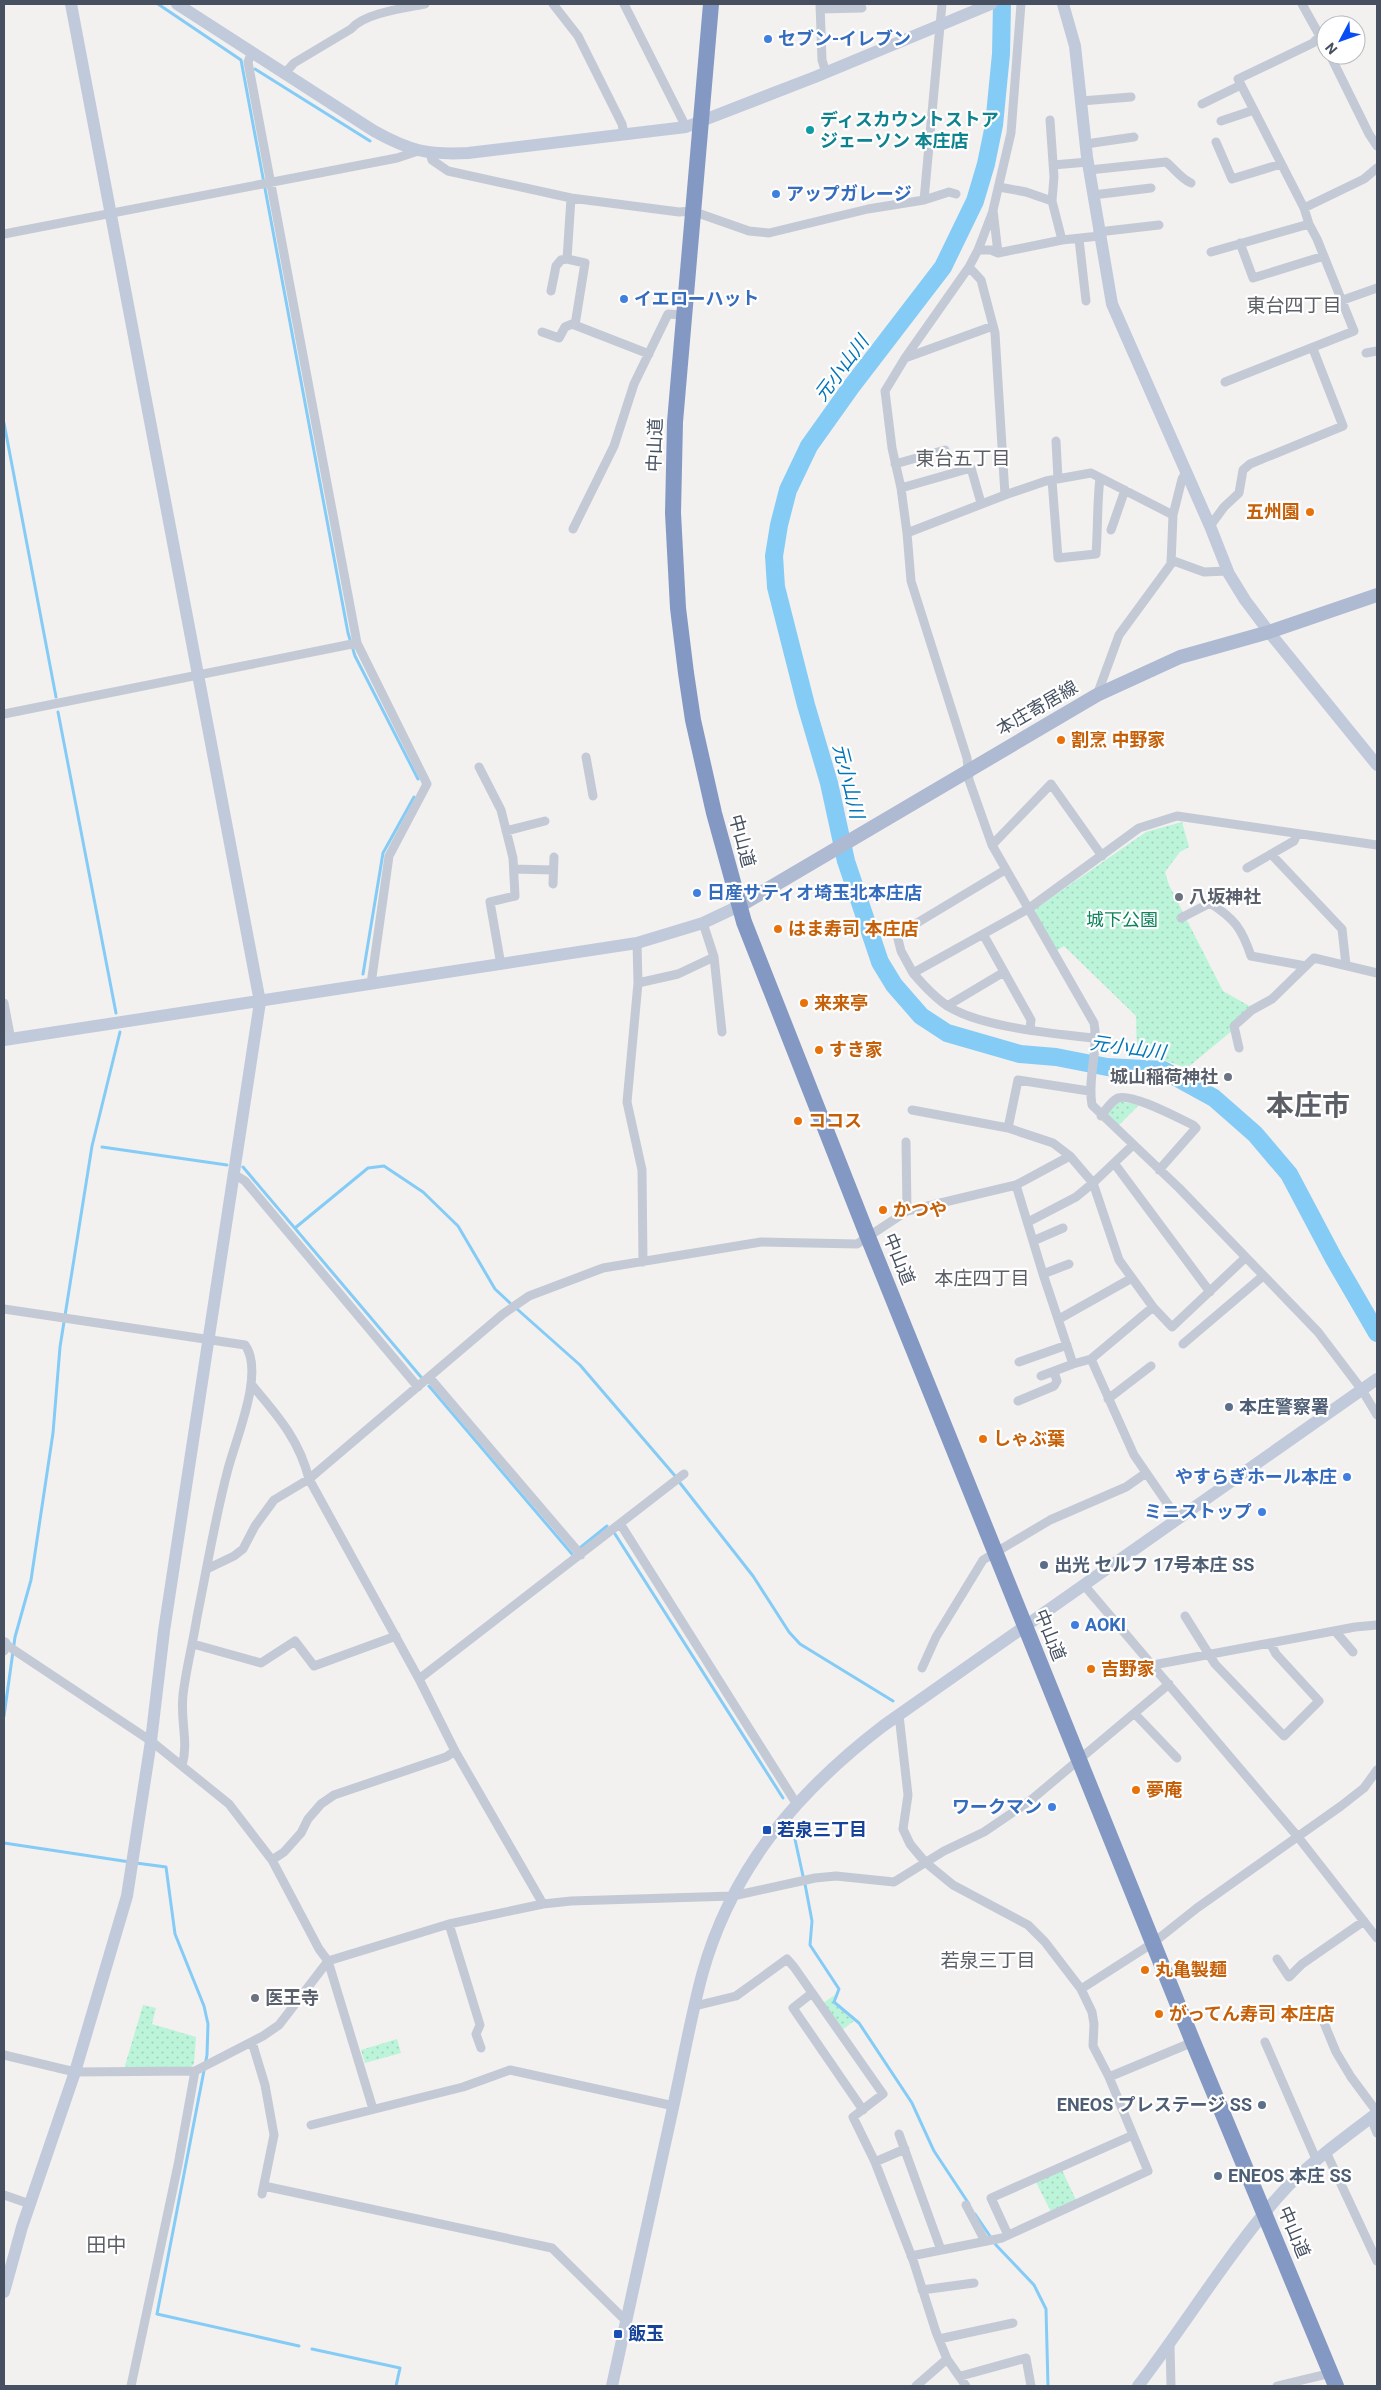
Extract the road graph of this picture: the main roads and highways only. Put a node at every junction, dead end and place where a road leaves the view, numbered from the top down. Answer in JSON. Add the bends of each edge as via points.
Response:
{"nodes":[{"id":1,"x":711,"y":4,"type":"edge"},
{"id":2,"x":1377,"y":596,"type":"edge"},
{"id":3,"x":739,"y":906,"type":"junction"},
{"id":4,"x":1333,"y":2380,"type":"edge"}],
"edges":[{"from":1,"to":3,"type":"highway","name":"中山道","via":[[693,125],[692,211],[675,422],[673,513],[678,608],[693,720]]},
{"from":2,"to":3,"type":"main road","name":"本庄寄居線","via":[[1180,657],[1097,695]]},
{"from":3,"to":4,"type":"highway","name":"中山道","via":[[868,1237]]}]}
